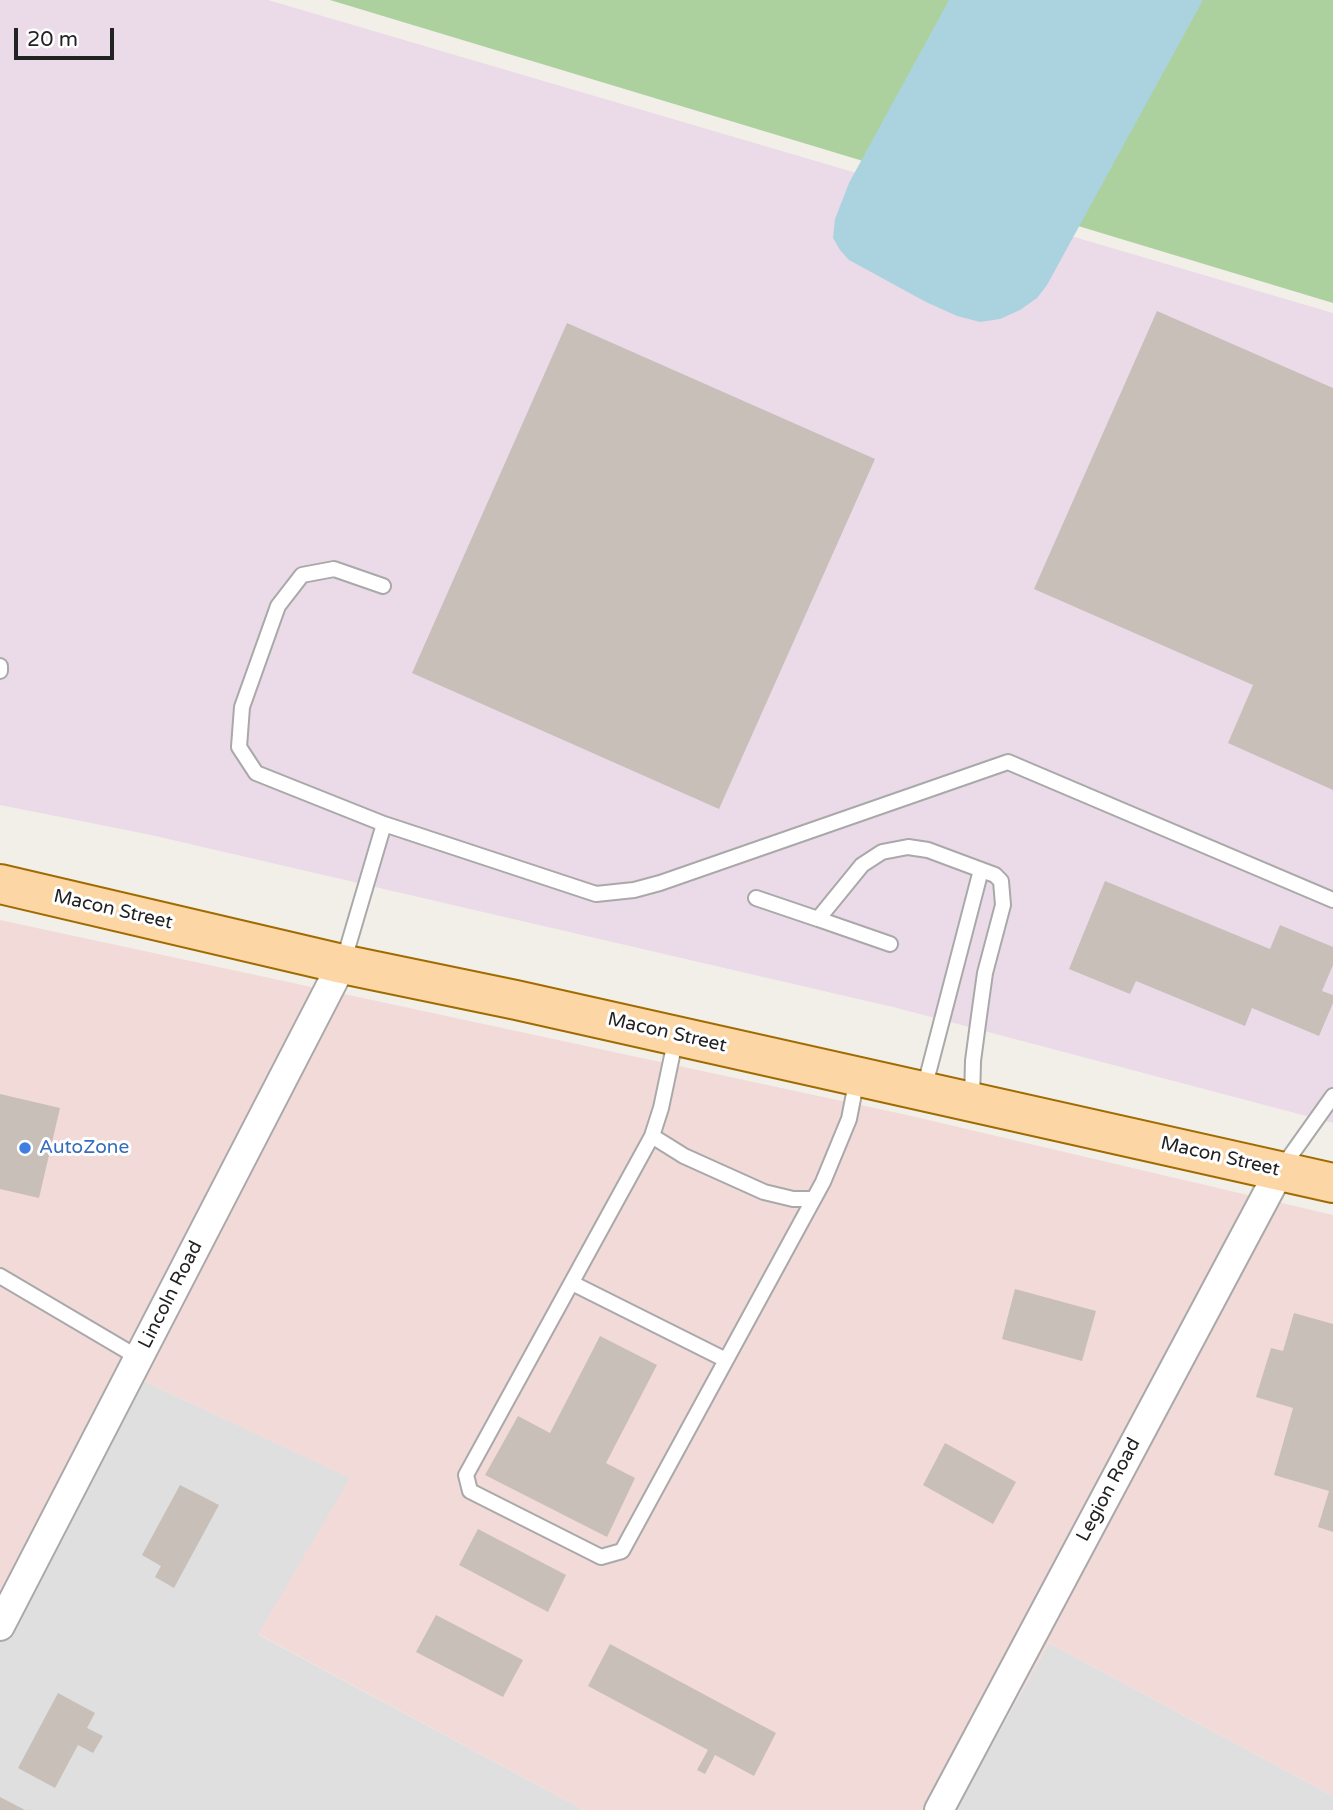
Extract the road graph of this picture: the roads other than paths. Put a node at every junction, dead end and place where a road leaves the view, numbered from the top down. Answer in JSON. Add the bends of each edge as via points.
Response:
{"nodes":[{"id":1,"x":383,"y":586,"type":"dead end"},
{"id":2,"x":384,"y":824,"type":"junction"},
{"id":3,"x":981,"y":870,"type":"junction"},
{"id":4,"x":0,"y":884,"type":"edge"},
{"id":5,"x":756,"y":898,"type":"dead end"},
{"id":6,"x":1333,"y":900,"type":"edge"},
{"id":7,"x":818,"y":919,"type":"junction"},
{"id":8,"x":891,"y":944,"type":"dead end"},
{"id":9,"x":342,"y":964,"type":"junction"},
{"id":10,"x":677,"y":1035,"type":"junction"},
{"id":11,"x":858,"y":1076,"type":"junction"},
{"id":12,"x":924,"y":1091,"type":"junction"},
{"id":13,"x":1333,"y":1096,"type":"edge"},
{"id":14,"x":972,"y":1102,"type":"junction"},
{"id":15,"x":652,"y":1136,"type":"junction"},
{"id":16,"x":1280,"y":1170,"type":"junction"},
{"id":17,"x":1333,"y":1183,"type":"edge"},
{"id":18,"x":813,"y":1199,"type":"junction"},
{"id":19,"x":0,"y":1276,"type":"edge"},
{"id":20,"x":572,"y":1283,"type":"junction"},
{"id":21,"x":138,"y":1358,"type":"junction"},
{"id":22,"x":726,"y":1360,"type":"junction"},
{"id":23,"x":0,"y":1626,"type":"edge"},
{"id":24,"x":939,"y":1810,"type":"edge"}],
"edges":[{"from":1,"to":2,"type":"lane","via":[[334,569],[302,575],[278,606],[242,707],[239,747],[256,773]]},
{"from":2,"to":6,"type":"lane","via":[[596,894],[660,883],[1008,762]]},
{"from":2,"to":9,"type":"lane"},
{"from":3,"to":7,"type":"lane","via":[[915,847],[893,849],[862,865]]},
{"from":3,"to":12,"type":"lane"},
{"from":3,"to":14,"type":"lane","via":[[1002,881],[1003,905],[985,973]]},
{"from":4,"to":9,"type":"main road","name":"Macon Street"},
{"from":5,"to":7,"type":"lane"},
{"from":7,"to":8,"type":"lane"},
{"from":9,"to":10,"type":"main road","name":"Macon Street"},
{"from":9,"to":21,"type":"street","name":"Lincoln Road"},
{"from":10,"to":11,"type":"main road","name":"Macon Street"},
{"from":10,"to":15,"type":"lane"},
{"from":11,"to":12,"type":"main road","name":"Macon Street"},
{"from":11,"to":18,"type":"lane","via":[[849,1119]]},
{"from":12,"to":14,"type":"main road","name":"Macon Street"},
{"from":13,"to":16,"type":"lane"},
{"from":14,"to":16,"type":"main road","name":"Macon Street"},
{"from":15,"to":18,"type":"lane","via":[[684,1156],[764,1192]]},
{"from":15,"to":20,"type":"lane"},
{"from":16,"to":17,"type":"main road","name":"Macon Street"},
{"from":16,"to":24,"type":"street","name":"Legion Road"},
{"from":18,"to":22,"type":"lane"},
{"from":19,"to":21,"type":"lane"},
{"from":20,"to":22,"type":"lane"},
{"from":20,"to":22,"type":"lane","via":[[466,1475],[470,1491],[601,1558],[622,1551]]},
{"from":21,"to":23,"type":"street","name":"Lincoln Road"}]}
